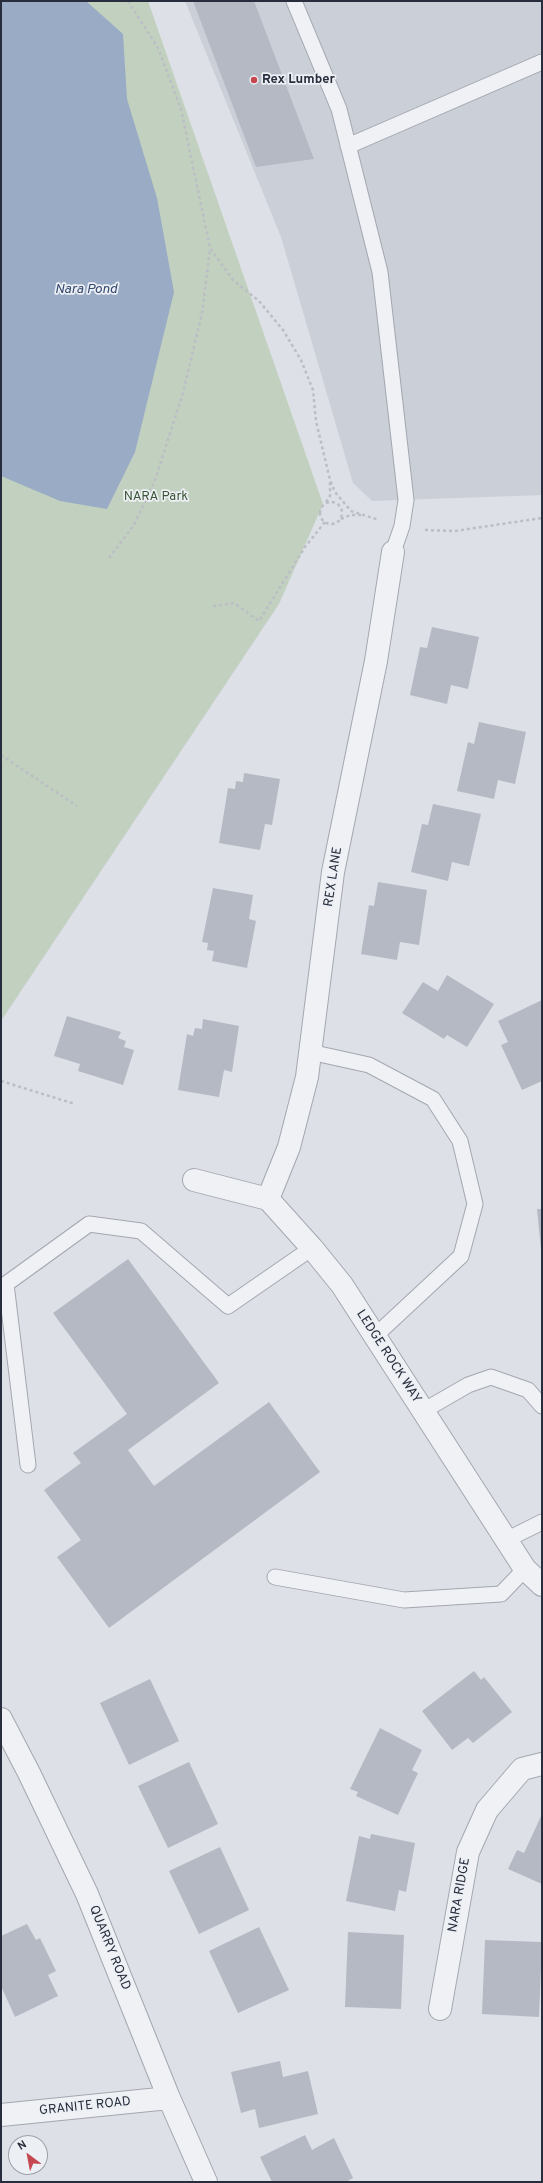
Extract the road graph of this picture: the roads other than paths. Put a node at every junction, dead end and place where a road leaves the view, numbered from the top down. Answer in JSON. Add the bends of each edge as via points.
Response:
{"nodes":[{"id":1,"x":294,"y":1,"type":"edge"},
{"id":2,"x":542,"y":62,"type":"edge"},
{"id":3,"x":348,"y":146,"type":"junction"},
{"id":4,"x":393,"y":552,"type":"joint"},
{"id":5,"x":310,"y":1052,"type":"junction"},
{"id":6,"x":194,"y":1180,"type":"dead end"},
{"id":7,"x":268,"y":1199,"type":"junction"},
{"id":8,"x":312,"y":1248,"type":"junction"},
{"id":9,"x":375,"y":1336,"type":"junction"},
{"id":10,"x":542,"y":1406,"type":"edge"},
{"id":11,"x":424,"y":1411,"type":"junction"},
{"id":12,"x":28,"y":1465,"type":"dead end"},
{"id":13,"x":542,"y":1522,"type":"edge"},
{"id":14,"x":506,"y":1540,"type":"junction"},
{"id":15,"x":525,"y":1569,"type":"junction"},
{"id":16,"x":275,"y":1577,"type":"dead end"},
{"id":17,"x":542,"y":1585,"type":"edge"},
{"id":18,"x":1,"y":1719,"type":"edge"},
{"id":19,"x":542,"y":1764,"type":"edge"},
{"id":20,"x":440,"y":2009,"type":"dead end"},
{"id":21,"x":169,"y":2098,"type":"junction"},
{"id":22,"x":1,"y":2115,"type":"edge"},
{"id":23,"x":206,"y":2182,"type":"edge"}],
"edges":[{"from":1,"to":3,"type":"lane","via":[[339,109]]},
{"from":2,"to":3,"type":"lane"},
{"from":3,"to":4,"type":"lane","via":[[380,272],[406,500],[402,526]]},
{"from":4,"to":5,"type":"street","name":"REX LANE","via":[[376,661],[333,872]]},
{"from":5,"to":7,"type":"street","name":"REX LANE","via":[[307,1077],[289,1147]]},
{"from":5,"to":9,"type":"lane","via":[[369,1065],[433,1098],[460,1141],[475,1204],[461,1256]]},
{"from":6,"to":7,"type":"street"},
{"from":7,"to":8,"type":"street","name":"LEDGE ROCK WAY"},
{"from":8,"to":9,"type":"street","name":"LEDGE ROCK WAY","via":[[342,1285]]},
{"from":8,"to":12,"type":"lane","via":[[228,1306],[142,1231],[89,1224],[6,1284]]},
{"from":9,"to":11,"type":"street","name":"LEDGE ROCK WAY"},
{"from":10,"to":11,"type":"lane","via":[[528,1390],[492,1377],[468,1385]]},
{"from":11,"to":14,"type":"street","name":"LEDGE ROCK WAY"},
{"from":13,"to":14,"type":"lane"},
{"from":14,"to":15,"type":"street","name":"LEDGE ROCK WAY"},
{"from":15,"to":16,"type":"lane","via":[[501,1594],[404,1600]]},
{"from":15,"to":17,"type":"street","name":"LEDGE ROCK WAY"},
{"from":18,"to":21,"type":"street","name":"QUARRY ROAD","via":[[30,1773],[87,1894]]},
{"from":19,"to":20,"type":"street","name":"NARA RIDGE","via":[[522,1769],[497,1798],[488,1810],[468,1852]]},
{"from":21,"to":22,"type":"street","name":"GRANITE ROAD"},
{"from":21,"to":23,"type":"street","name":"QUARRY ROAD"}]}
